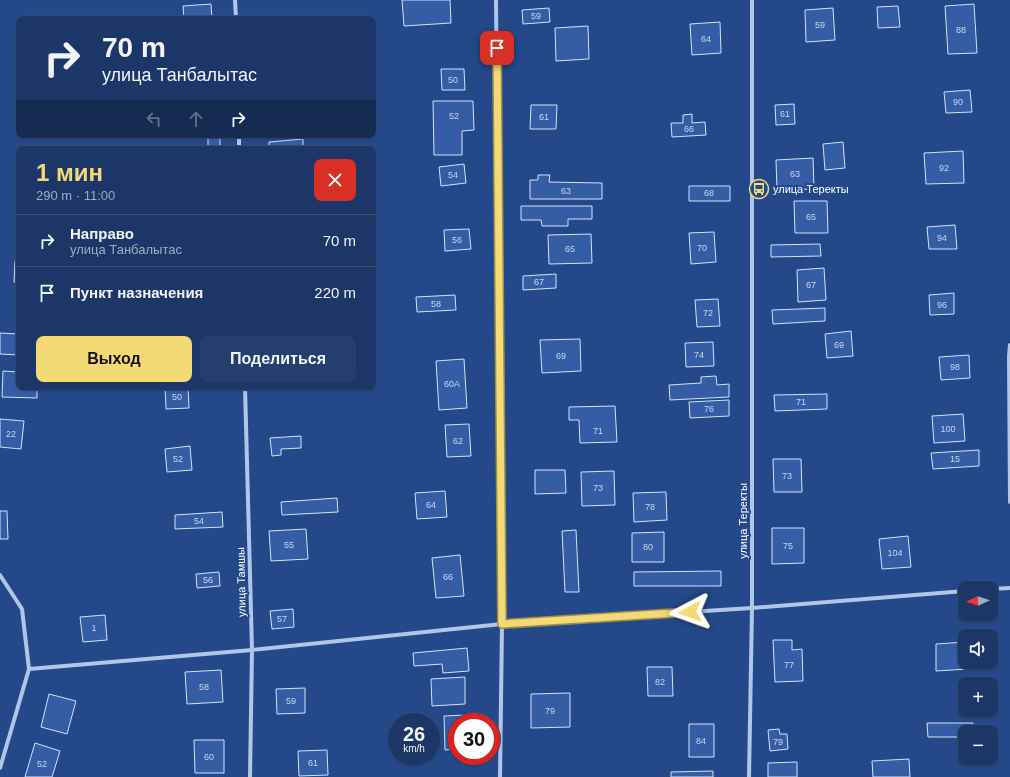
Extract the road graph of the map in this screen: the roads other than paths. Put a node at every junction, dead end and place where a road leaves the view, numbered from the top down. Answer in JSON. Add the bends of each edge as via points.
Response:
{"nodes":[{"id":1,"x":235,"y":0,"type":"edge"},
{"id":2,"x":496,"y":0,"type":"edge"},
{"id":3,"x":752,"y":0,"type":"edge"},
{"id":4,"x":236,"y":16,"type":"edge"},
{"id":5,"x":1010,"y":345,"type":"edge"},
{"id":6,"x":1009,"y":356,"type":"edge"},
{"id":7,"x":245,"y":390,"type":"edge"},
{"id":8,"x":1010,"y":502,"type":"edge"},
{"id":9,"x":0,"y":575,"type":"edge"},
{"id":10,"x":1010,"y":588,"type":"edge"},
{"id":11,"x":998,"y":589,"type":"edge"},
{"id":12,"x":958,"y":592,"type":"edge"},
{"id":13,"x":752,"y":608,"type":"junction"},
{"id":14,"x":502,"y":624,"type":"junction"},
{"id":15,"x":252,"y":650,"type":"junction"},
{"id":16,"x":29,"y":669,"type":"junction"},
{"id":17,"x":0,"y":768,"type":"edge"},
{"id":18,"x":250,"y":777,"type":"edge"},
{"id":19,"x":500,"y":777,"type":"edge"},
{"id":20,"x":749,"y":777,"type":"edge"}],
"edges":[{"from":1,"to":4,"type":"street"},
{"from":2,"to":14,"type":"street"},
{"from":3,"to":13,"type":"street","name":"улица Теректы"},
{"from":5,"to":6,"type":"street"},
{"from":6,"to":8,"type":"street"},
{"from":7,"to":15,"type":"street","name":"улица Тамшы"},
{"from":9,"to":16,"type":"street","via":[[22,609]]},
{"from":10,"to":11,"type":"street"},
{"from":12,"to":13,"type":"street"},
{"from":13,"to":14,"type":"street"},
{"from":13,"to":20,"type":"street","name":"улица Теректы"},
{"from":14,"to":15,"type":"street"},
{"from":14,"to":19,"type":"street"},
{"from":15,"to":16,"type":"street"},
{"from":15,"to":18,"type":"street","name":"улица Тамшы"},
{"from":16,"to":17,"type":"street"}]}
